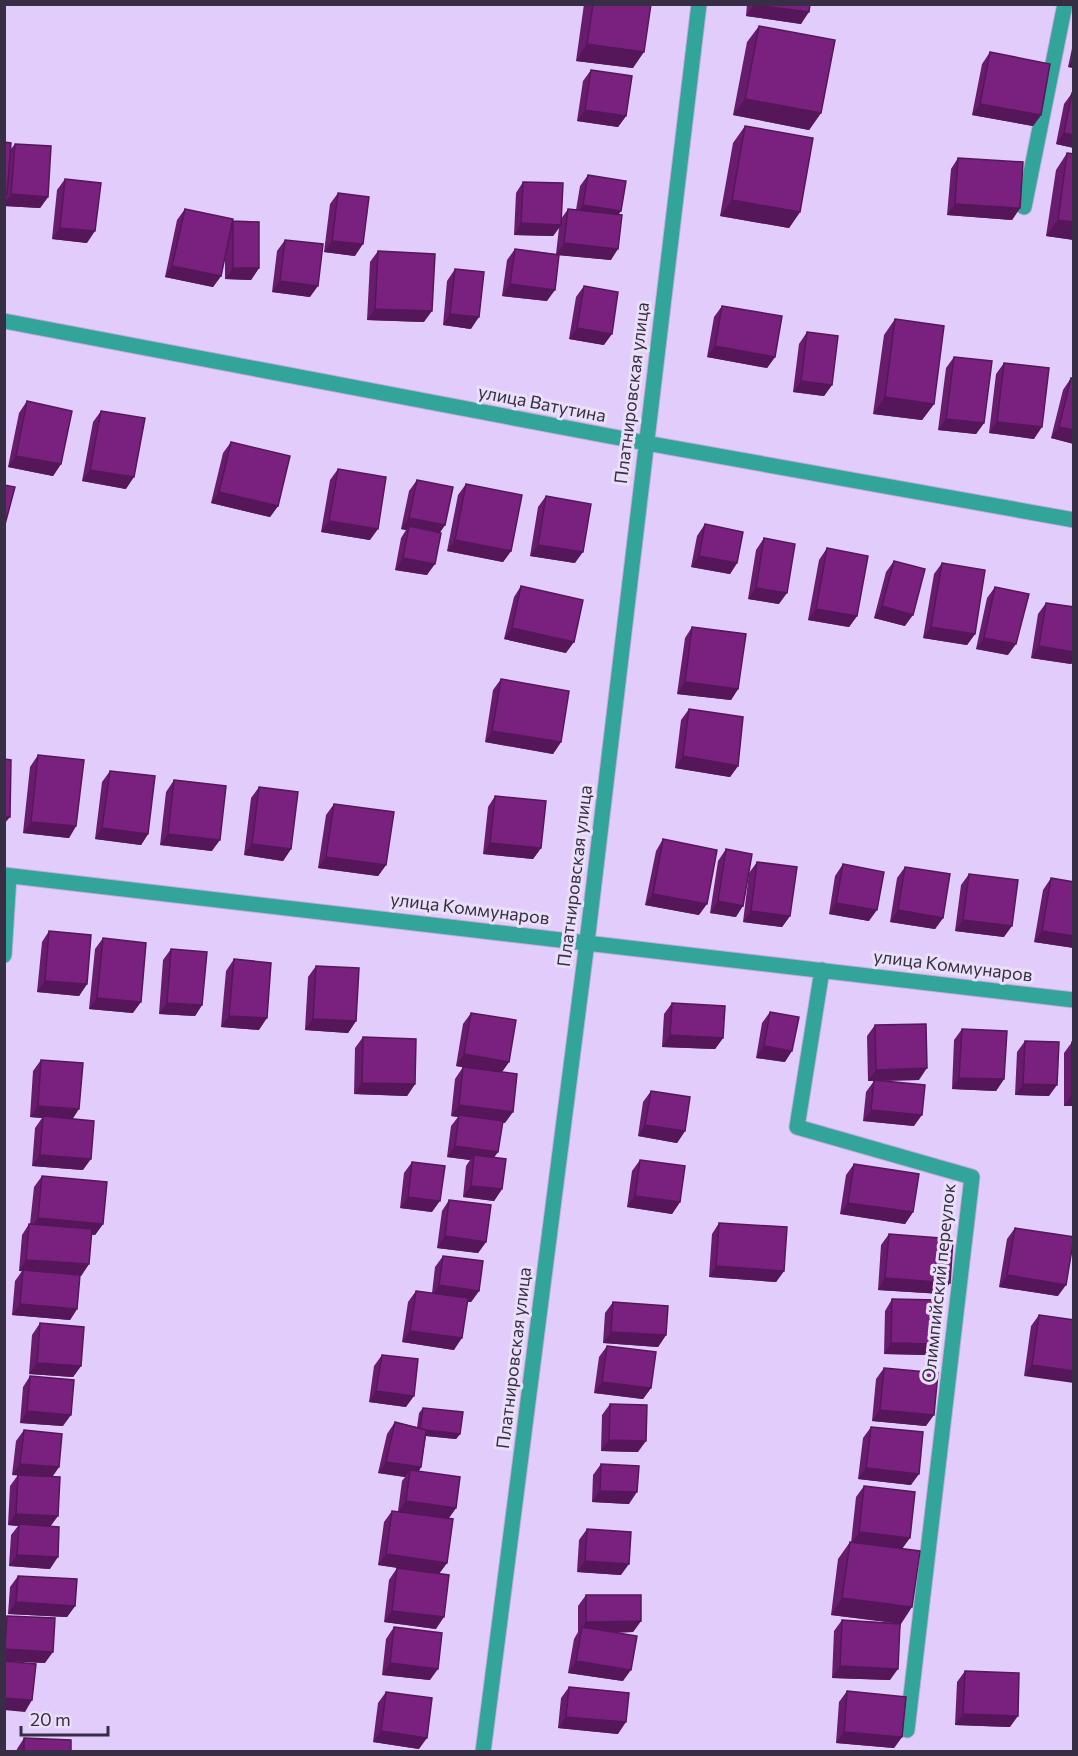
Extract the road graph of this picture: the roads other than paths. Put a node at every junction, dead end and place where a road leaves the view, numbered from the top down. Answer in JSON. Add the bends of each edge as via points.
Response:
{"nodes":[{"id":1,"x":699,"y":4,"type":"edge"},
{"id":2,"x":1065,"y":4,"type":"edge"},
{"id":3,"x":1024,"y":207,"type":"dead end"},
{"id":4,"x":4,"y":321,"type":"edge"},
{"id":5,"x":646,"y":443,"type":"junction"},
{"id":6,"x":1074,"y":520,"type":"edge"},
{"id":7,"x":7,"y":875,"type":"edge"},
{"id":8,"x":587,"y":942,"type":"junction"},
{"id":9,"x":4,"y":955,"type":"edge"},
{"id":10,"x":822,"y":970,"type":"junction"},
{"id":11,"x":1074,"y":1000,"type":"edge"},
{"id":12,"x":907,"y":1730,"type":"edge"},
{"id":13,"x":483,"y":1752,"type":"edge"}],
"edges":[{"from":1,"to":5,"type":"street","name":"Платнировская улица"},
{"from":2,"to":3,"type":"street"},
{"from":4,"to":5,"type":"street","name":"улица Ватутина"},
{"from":5,"to":6,"type":"street","name":"улица Ватутина"},
{"from":5,"to":8,"type":"street","name":"Платнировская улица"},
{"from":7,"to":8,"type":"street","name":"улица Коммунаров"},
{"from":7,"to":9,"type":"street"},
{"from":8,"to":10,"type":"street","name":"улица Коммунаров"},
{"from":8,"to":13,"type":"street","name":"Платнировская улица"},
{"from":10,"to":11,"type":"street","name":"улица Коммунаров"},
{"from":10,"to":12,"type":"street","name":"Олимпийский переулок","via":[[797,1127],[972,1177]]}]}
